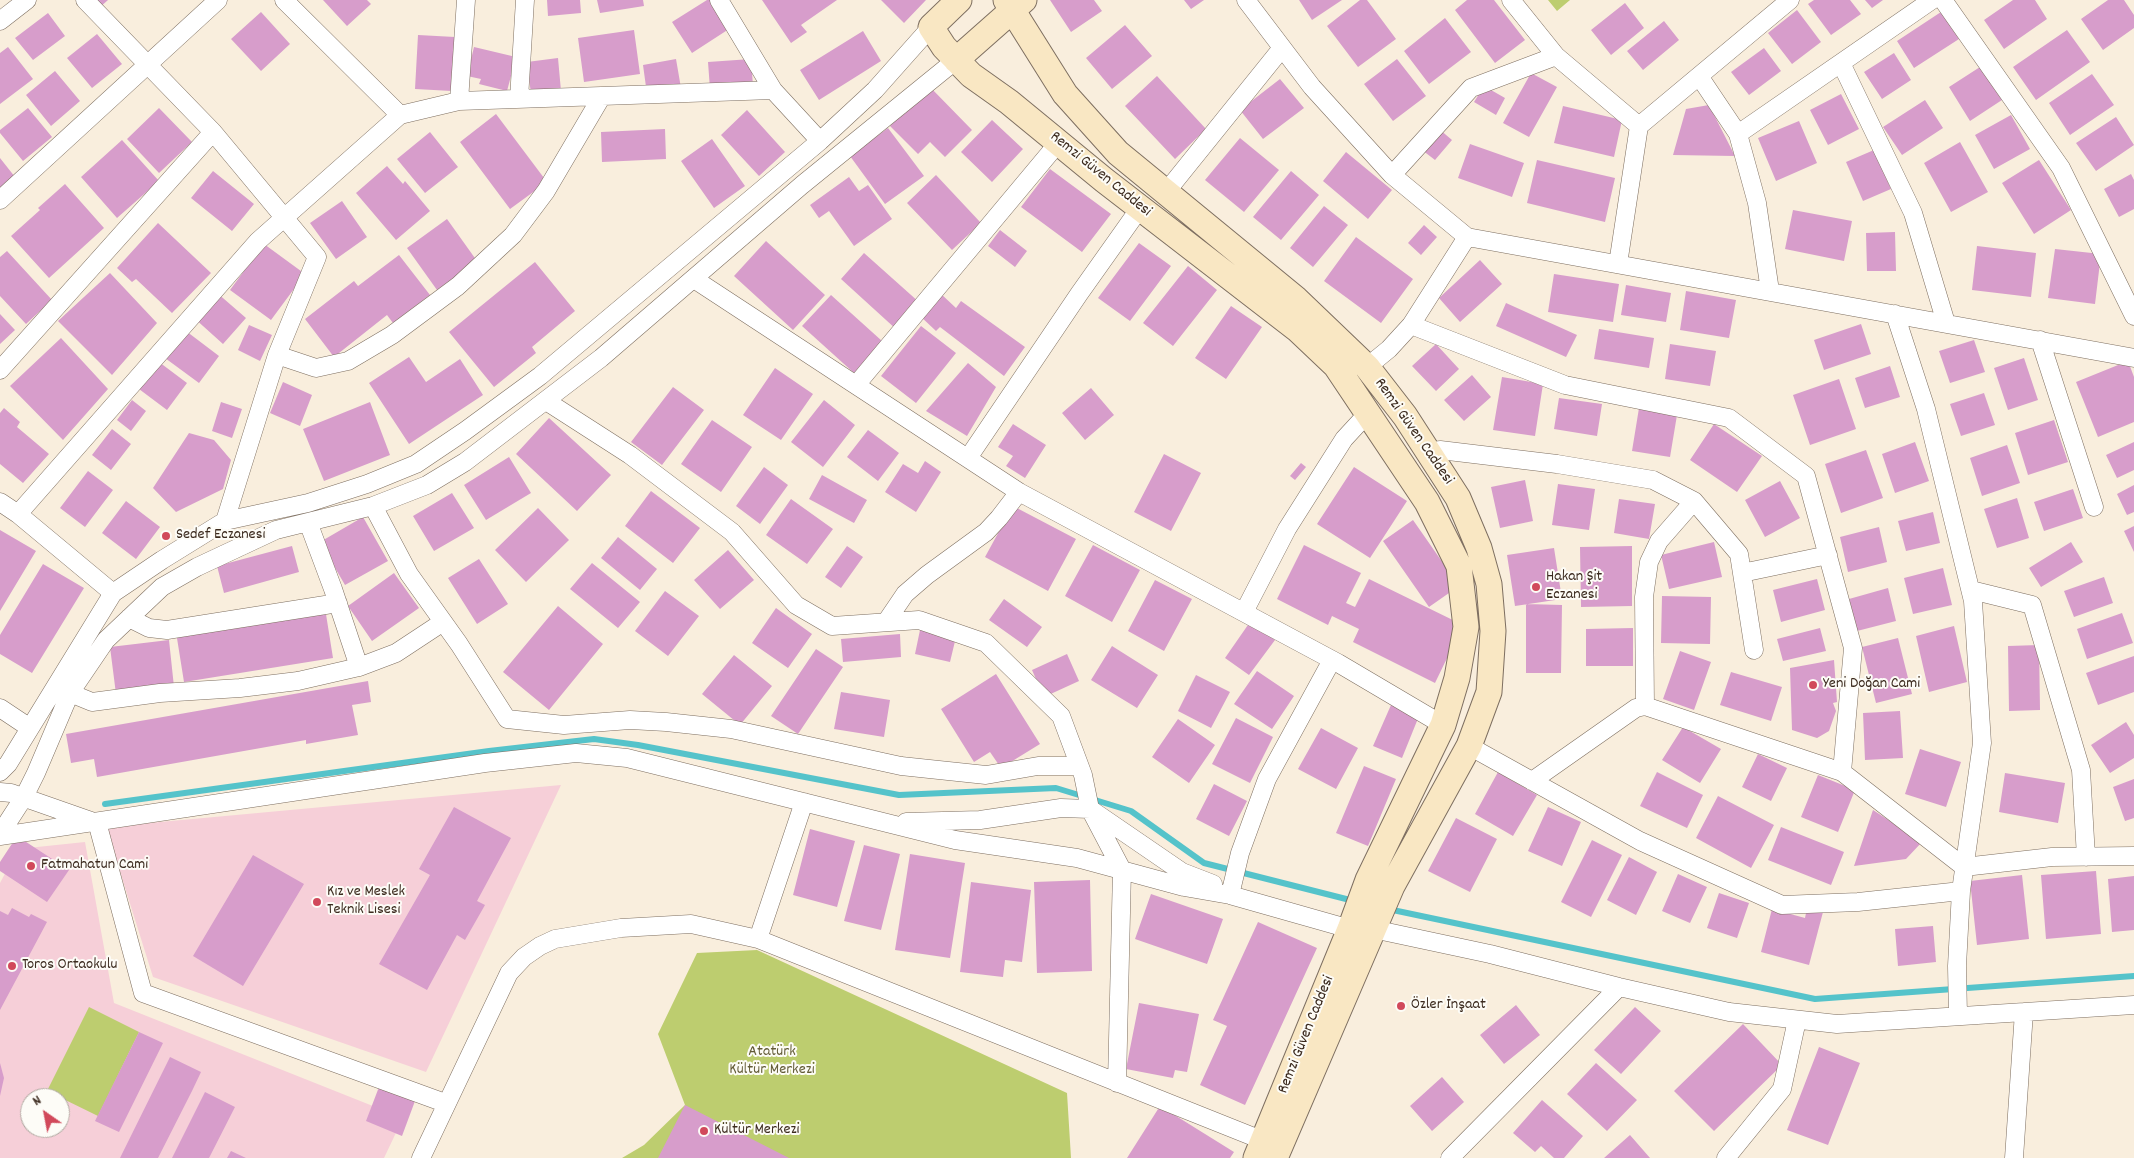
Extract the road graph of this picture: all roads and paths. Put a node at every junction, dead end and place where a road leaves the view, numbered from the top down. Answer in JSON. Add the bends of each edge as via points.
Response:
{"nodes":[{"id":1,"x":27,"y":0,"type":"edge"},
{"id":2,"x":85,"y":0,"type":"edge"},
{"id":3,"x":218,"y":0,"type":"edge"},
{"id":4,"x":284,"y":0,"type":"edge"},
{"id":5,"x":466,"y":0,"type":"edge"},
{"id":6,"x":525,"y":0,"type":"edge"},
{"id":7,"x":719,"y":0,"type":"edge"},
{"id":8,"x":959,"y":0,"type":"edge"},
{"id":9,"x":1246,"y":0,"type":"edge"},
{"id":10,"x":1511,"y":0,"type":"edge"},
{"id":11,"x":1790,"y":0,"type":"edge"},
{"id":12,"x":1932,"y":0,"type":"edge"},
{"id":13,"x":1943,"y":0,"type":"edge"},
{"id":14,"x":1014,"y":3,"type":"edge"},
{"id":15,"x":0,"y":21,"type":"edge"},
{"id":16,"x":930,"y":26,"type":"junction"},
{"id":17,"x":1282,"y":48,"type":"junction"},
{"id":18,"x":1556,"y":56,"type":"junction"},
{"id":19,"x":956,"y":60,"type":"junction"},
{"id":20,"x":1841,"y":63,"type":"junction"},
{"id":21,"x":148,"y":65,"type":"junction"},
{"id":22,"x":1698,"y":76,"type":"junction"},
{"id":23,"x":773,"y":90,"type":"junction"},
{"id":24,"x":602,"y":96,"type":"junction"},
{"id":25,"x":519,"y":98,"type":"junction"},
{"id":26,"x":459,"y":101,"type":"junction"},
{"id":27,"x":400,"y":115,"type":"junction"},
{"id":28,"x":1639,"y":126,"type":"junction"},
{"id":29,"x":213,"y":132,"type":"junction"},
{"id":30,"x":1738,"y":134,"type":"junction"},
{"id":31,"x":820,"y":141,"type":"junction"},
{"id":32,"x":1058,"y":142,"type":"junction"},
{"id":33,"x":1392,"y":175,"type":"junction"},
{"id":34,"x":1166,"y":192,"type":"junction"},
{"id":35,"x":0,"y":200,"type":"edge"},
{"id":36,"x":1140,"y":208,"type":"junction"},
{"id":37,"x":284,"y":219,"type":"junction"},
{"id":38,"x":1467,"y":237,"type":"junction"},
{"id":39,"x":1618,"y":264,"type":"junction"},
{"id":40,"x":694,"y":279,"type":"junction"},
{"id":41,"x":1770,"y":292,"type":"junction"},
{"id":42,"x":2133,"y":309,"type":"edge"},
{"id":43,"x":1895,"y":314,"type":"junction"},
{"id":44,"x":1946,"y":323,"type":"junction"},
{"id":45,"x":1411,"y":325,"type":"junction"},
{"id":46,"x":2040,"y":340,"type":"junction"},
{"id":47,"x":277,"y":355,"type":"junction"},
{"id":48,"x":2134,"y":358,"type":"edge"},
{"id":49,"x":1367,"y":367,"type":"junction"},
{"id":50,"x":0,"y":370,"type":"edge"},
{"id":51,"x":856,"y":385,"type":"junction"},
{"id":52,"x":546,"y":401,"type":"junction"},
{"id":53,"x":1368,"y":413,"type":"junction"},
{"id":54,"x":1429,"y":453,"type":"junction"},
{"id":55,"x":968,"y":458,"type":"junction"},
{"id":56,"x":1019,"y":492,"type":"junction"},
{"id":57,"x":1694,"y":501,"type":"junction"},
{"id":58,"x":0,"y":502,"type":"edge"},
{"id":59,"x":373,"y":506,"type":"junction"},
{"id":60,"x":2094,"y":507,"type":"dead end"},
{"id":61,"x":18,"y":514,"type":"junction"},
{"id":62,"x":225,"y":521,"type":"junction"},
{"id":63,"x":308,"y":522,"type":"junction"},
{"id":64,"x":1828,"y":555,"type":"junction"},
{"id":65,"x":1742,"y":573,"type":"junction"},
{"id":66,"x":1971,"y":590,"type":"junction"},
{"id":67,"x":114,"y":593,"type":"junction"},
{"id":68,"x":338,"y":603,"type":"junction"},
{"id":69,"x":1244,"y":612,"type":"junction"},
{"id":70,"x":129,"y":618,"type":"junction"},
{"id":71,"x":443,"y":622,"type":"junction"},
{"id":72,"x":886,"y":622,"type":"junction"},
{"id":73,"x":1754,"y":650,"type":"dead end"},
{"id":74,"x":1332,"y":660,"type":"junction"},
{"id":75,"x":359,"y":667,"type":"junction"},
{"id":76,"x":70,"y":693,"type":"junction"},
{"id":77,"x":1645,"y":706,"type":"junction"},
{"id":78,"x":0,"y":708,"type":"edge"},
{"id":79,"x":1443,"y":725,"type":"junction"},
{"id":80,"x":30,"y":728,"type":"junction"},
{"id":81,"x":1469,"y":746,"type":"junction"},
{"id":82,"x":1081,"y":770,"type":"junction"},
{"id":83,"x":0,"y":772,"type":"edge"},
{"id":84,"x":1842,"y":772,"type":"junction"},
{"id":85,"x":1532,"y":781,"type":"junction"},
{"id":86,"x":0,"y":792,"type":"edge"},
{"id":87,"x":24,"y":797,"type":"junction"},
{"id":88,"x":804,"y":802,"type":"junction"},
{"id":89,"x":1090,"y":807,"type":"junction"},
{"id":90,"x":96,"y":822,"type":"junction"},
{"id":91,"x":883,"y":822,"type":"junction"},
{"id":92,"x":0,"y":835,"type":"edge"},
{"id":93,"x":2134,"y":856,"type":"edge"},
{"id":94,"x":2086,"y":857,"type":"junction"},
{"id":95,"x":1964,"y":866,"type":"junction"},
{"id":96,"x":1122,"y":870,"type":"junction"},
{"id":97,"x":1961,"y":891,"type":"junction"},
{"id":98,"x":1227,"y":893,"type":"junction"},
{"id":99,"x":1365,"y":922,"type":"junction"},
{"id":100,"x":758,"y":939,"type":"junction"},
{"id":101,"x":1619,"y":987,"type":"junction"},
{"id":102,"x":2134,"y":1005,"type":"edge"},
{"id":103,"x":1958,"y":1007,"type":"junction"},
{"id":104,"x":2024,"y":1012,"type":"junction"},
{"id":105,"x":1797,"y":1020,"type":"junction"},
{"id":106,"x":1117,"y":1083,"type":"junction"},
{"id":107,"x":445,"y":1103,"type":"junction"},
{"id":108,"x":1265,"y":1152,"type":"edge"},
{"id":109,"x":421,"y":1158,"type":"edge"},
{"id":110,"x":1450,"y":1158,"type":"edge"},
{"id":111,"x":1726,"y":1158,"type":"edge"},
{"id":112,"x":2014,"y":1158,"type":"edge"}],
"edges":[{"from":1,"to":15,"type":"street"},
{"from":2,"to":21,"type":"street"},
{"from":3,"to":21,"type":"street"},
{"from":4,"to":27,"type":"street"},
{"from":5,"to":26,"type":"street"},
{"from":6,"to":25,"type":"street"},
{"from":7,"to":23,"type":"street"},
{"from":8,"to":16,"type":"main road"},
{"from":9,"to":17,"type":"street"},
{"from":10,"to":18,"type":"street"},
{"from":11,"to":22,"type":"street"},
{"from":12,"to":20,"type":"street"},
{"from":13,"to":42,"type":"street","via":[[2061,168]]},
{"from":14,"to":19,"type":"main road","name":"Remzi Güven Caddesi"},
{"from":14,"to":34,"type":"main road","name":"Remzi Güven Caddesi","via":[[1065,94],[1118,154]]},
{"from":16,"to":19,"type":"main road","name":"Remzi Güven Caddesi"},
{"from":16,"to":31,"type":"street","via":[[875,90]]},
{"from":17,"to":33,"type":"street","via":[[1312,87]]},
{"from":17,"to":34,"type":"street"},
{"from":18,"to":28,"type":"street"},
{"from":18,"to":33,"type":"street","via":[[1471,88]]},
{"from":19,"to":32,"type":"main road","name":"Remzi Güven Caddesi"},
{"from":19,"to":40,"type":"street","via":[[802,185]]},
{"from":20,"to":30,"type":"street"},
{"from":20,"to":44,"type":"street","via":[[1913,213]]},
{"from":21,"to":29,"type":"street"},
{"from":21,"to":35,"type":"street"},
{"from":22,"to":28,"type":"street"},
{"from":22,"to":30,"type":"street"},
{"from":23,"to":24,"type":"street"},
{"from":23,"to":31,"type":"street"},
{"from":24,"to":25,"type":"street"},
{"from":24,"to":47,"type":"street","via":[[546,192],[513,235],[458,286],[348,361],[316,368]]},
{"from":25,"to":26,"type":"street"},
{"from":26,"to":27,"type":"street"},
{"from":27,"to":37,"type":"street"},
{"from":28,"to":39,"type":"street"},
{"from":29,"to":37,"type":"street"},
{"from":29,"to":50,"type":"street"},
{"from":30,"to":41,"type":"street","via":[[1757,203]]},
{"from":31,"to":62,"type":"street","via":[[540,376],[416,464],[308,504]]},
{"from":32,"to":36,"type":"main road","name":"Remzi Güven Caddesi"},
{"from":32,"to":51,"type":"street"},
{"from":33,"to":38,"type":"street"},
{"from":34,"to":49,"type":"main road","name":"Remzi Güven Caddesi","via":[[1296,299]]},
{"from":36,"to":53,"type":"main road","name":"Remzi Güven Caddesi","via":[[1297,330],[1336,366]]},
{"from":36,"to":55,"type":"street"},
{"from":37,"to":47,"type":"street","via":[[317,257]]},
{"from":37,"to":61,"type":"street","via":[[258,241]]},
{"from":38,"to":39,"type":"street"},
{"from":38,"to":45,"type":"street"},
{"from":39,"to":41,"type":"street"},
{"from":40,"to":51,"type":"street"},
{"from":40,"to":52,"type":"street"},
{"from":41,"to":43,"type":"street"},
{"from":43,"to":44,"type":"street"},
{"from":43,"to":66,"type":"street","via":[[1926,409]]},
{"from":44,"to":46,"type":"street"},
{"from":45,"to":49,"type":"street"},
{"from":45,"to":64,"type":"street","via":[[1565,385],[1729,418],[1806,476]]},
{"from":46,"to":48,"type":"street"},
{"from":46,"to":60,"type":"street"},
{"from":47,"to":62,"type":"street"},
{"from":49,"to":54,"type":"main road","name":"Remzi Güven Caddesi"},
{"from":51,"to":55,"type":"street"},
{"from":52,"to":59,"type":"street","via":[[465,462],[427,485]]},
{"from":52,"to":72,"type":"street","via":[[630,455],[732,532],[796,605],[832,626]]},
{"from":53,"to":69,"type":"street","via":[[1344,440],[1287,529]]},
{"from":53,"to":79,"type":"main road","name":"Remzi Güven Caddesi","via":[[1426,502],[1459,566],[1466,627],[1457,678]]},
{"from":54,"to":57,"type":"street","via":[[1440,450],[1557,464],[1653,480]]},
{"from":54,"to":81,"type":"main road","name":"Remzi Güven Caddesi","via":[[1458,498],[1479,548],[1488,584],[1493,631],[1489,692]]},
{"from":55,"to":56,"type":"street"},
{"from":56,"to":69,"type":"street"},
{"from":56,"to":72,"type":"street","via":[[986,532],[905,594]]},
{"from":57,"to":65,"type":"street","via":[[1739,554]]},
{"from":57,"to":77,"type":"street","via":[[1659,541],[1649,562],[1644,597]]},
{"from":58,"to":61,"type":"street"},
{"from":59,"to":63,"type":"street"},
{"from":59,"to":71,"type":"street","via":[[409,574]]},
{"from":61,"to":67,"type":"street"},
{"from":62,"to":67,"type":"street"},
{"from":63,"to":68,"type":"street"},
{"from":63,"to":70,"type":"street","via":[[276,530],[197,567],[162,587]]},
{"from":64,"to":65,"type":"street"},
{"from":64,"to":84,"type":"street","via":[[1853,648]]},
{"from":65,"to":73,"type":"street"},
{"from":66,"to":94,"type":"street","via":[[2032,605],[2081,770]]},
{"from":66,"to":95,"type":"street","via":[[1982,743]]},
{"from":67,"to":80,"type":"street"},
{"from":68,"to":70,"type":"street","via":[[167,630],[150,628]]},
{"from":68,"to":75,"type":"street"},
{"from":69,"to":74,"type":"street"},
{"from":70,"to":76,"type":"street","via":[[106,640]]},
{"from":71,"to":75,"type":"street","via":[[396,653]]},
{"from":71,"to":82,"type":"street","via":[[507,718],[564,725],[630,720],[666,722],[731,730],[901,766],[986,775],[1038,766]]},
{"from":72,"to":82,"type":"street","via":[[919,620],[986,643],[1061,716]]},
{"from":74,"to":79,"type":"street"},
{"from":74,"to":98,"type":"street","via":[[1267,779]]},
{"from":75,"to":76,"type":"street","via":[[298,681],[92,702]]},
{"from":76,"to":87,"type":"street"},
{"from":77,"to":84,"type":"street"},
{"from":77,"to":85,"type":"street","via":[[1636,708]]},
{"from":78,"to":80,"type":"street"},
{"from":79,"to":99,"type":"main road","name":"Remzi Güven Caddesi","via":[[1368,880]]},
{"from":80,"to":83,"type":"street"},
{"from":81,"to":85,"type":"street"},
{"from":81,"to":99,"type":"main road","name":"Remzi Güven Caddesi","via":[[1392,886]]},
{"from":82,"to":89,"type":"street"},
{"from":84,"to":95,"type":"street"},
{"from":85,"to":97,"type":"street","via":[[1640,841],[1782,905],[1858,902]]},
{"from":86,"to":87,"type":"street"},
{"from":87,"to":90,"type":"street"},
{"from":87,"to":92,"type":"street"},
{"from":88,"to":90,"type":"street","via":[[627,758],[576,753],[485,763]]},
{"from":88,"to":91,"type":"street"},
{"from":88,"to":100,"type":"street"},
{"from":89,"to":91,"type":"street","via":[[980,820]]},
{"from":89,"to":96,"type":"street"},
{"from":89,"to":98,"type":"street","via":[[1182,872]]},
{"from":90,"to":92,"type":"street"},
{"from":90,"to":107,"type":"street","via":[[143,993]]},
{"from":91,"to":96,"type":"street","via":[[956,840],[1077,858]]},
{"from":93,"to":94,"type":"street"},
{"from":94,"to":95,"type":"street","via":[[2052,857]]},
{"from":95,"to":97,"type":"street"},
{"from":96,"to":98,"type":"street","via":[[1184,887]]},
{"from":96,"to":106,"type":"street"},
{"from":97,"to":103,"type":"street"},
{"from":98,"to":99,"type":"street"},
{"from":99,"to":101,"type":"street"},
{"from":99,"to":108,"type":"main road","name":"Remzi Güven Caddesi"},
{"from":100,"to":106,"type":"street"},
{"from":100,"to":107,"type":"street","via":[[691,924],[621,928],[555,938],[524,957],[509,973]]},
{"from":101,"to":105,"type":"street","via":[[1729,1012]]},
{"from":101,"to":110,"type":"street"},
{"from":102,"to":104,"type":"street"},
{"from":103,"to":104,"type":"street"},
{"from":103,"to":105,"type":"street","via":[[1837,1024]]},
{"from":104,"to":112,"type":"street"},
{"from":105,"to":111,"type":"street","via":[[1782,1089]]},
{"from":106,"to":108,"type":"street"},
{"from":107,"to":109,"type":"street"}]}
